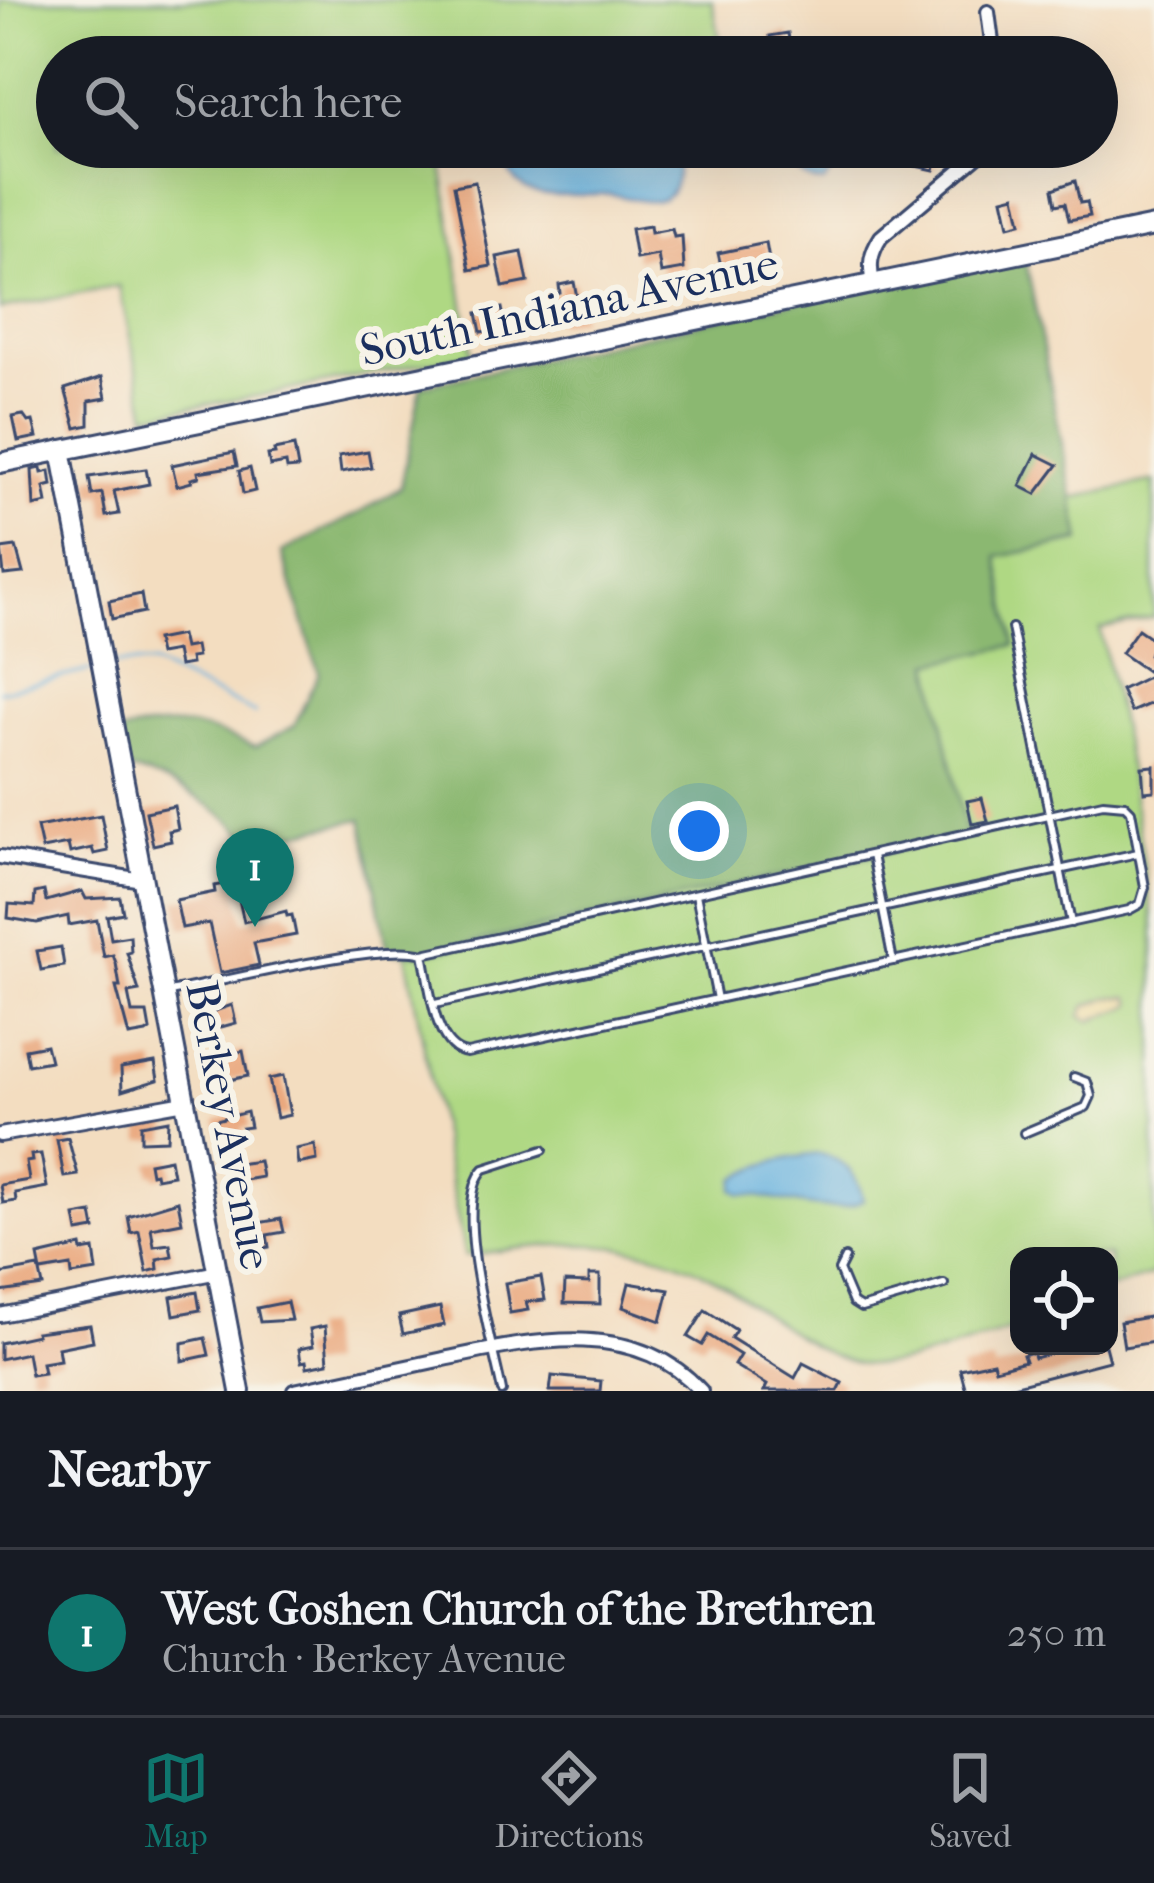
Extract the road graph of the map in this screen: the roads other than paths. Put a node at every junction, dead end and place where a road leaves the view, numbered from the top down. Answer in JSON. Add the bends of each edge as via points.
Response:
{"nodes":[{"id":1,"x":988,"y":12,"type":"dead end"},
{"id":2,"x":991,"y":36,"type":"edge"},
{"id":3,"x":963,"y":168,"type":"edge"},
{"id":4,"x":1154,"y":226,"type":"edge"},
{"id":5,"x":873,"y":284,"type":"junction"},
{"id":6,"x":61,"y":450,"type":"junction"},
{"id":7,"x":0,"y":463,"type":"edge"},
{"id":8,"x":1012,"y":628,"type":"dead end"},
{"id":9,"x":1050,"y":815,"type":"junction"},
{"id":10,"x":1138,"y":853,"type":"junction"},
{"id":11,"x":872,"y":855,"type":"junction"},
{"id":12,"x":0,"y":857,"type":"edge"},
{"id":13,"x":1061,"y":869,"type":"junction"},
{"id":14,"x":142,"y":880,"type":"junction"},
{"id":15,"x":696,"y":894,"type":"junction"},
{"id":16,"x":882,"y":908,"type":"junction"},
{"id":17,"x":1071,"y":923,"type":"junction"},
{"id":18,"x":707,"y":945,"type":"junction"},
{"id":19,"x":423,"y":954,"type":"junction"},
{"id":20,"x":893,"y":961,"type":"junction"},
{"id":21,"x":165,"y":993,"type":"junction"},
{"id":22,"x":717,"y":999,"type":"junction"},
{"id":23,"x":435,"y":1004,"type":"junction"},
{"id":24,"x":1074,"y":1077,"type":"dead end"},
{"id":25,"x":185,"y":1102,"type":"junction"},
{"id":26,"x":1024,"y":1133,"type":"dead end"},
{"id":27,"x":0,"y":1135,"type":"edge"},
{"id":28,"x":543,"y":1150,"type":"dead end"},
{"id":29,"x":844,"y":1258,"type":"dead end"},
{"id":30,"x":218,"y":1272,"type":"junction"},
{"id":31,"x":944,"y":1284,"type":"dead end"},
{"id":32,"x":0,"y":1315,"type":"edge"},
{"id":33,"x":494,"y":1349,"type":"junction"},
{"id":34,"x":240,"y":1391,"type":"edge"},
{"id":35,"x":294,"y":1391,"type":"edge"},
{"id":36,"x":502,"y":1391,"type":"edge"},
{"id":37,"x":700,"y":1391,"type":"edge"}],
"edges":[{"from":1,"to":2,"type":"street"},
{"from":3,"to":5,"type":"street","via":[[881,237],[869,265]]},
{"from":4,"to":5,"type":"street","name":"South Indiana Avenue"},
{"from":5,"to":6,"type":"street","name":"South Indiana Avenue"},
{"from":6,"to":7,"type":"street","name":"South Indiana Avenue"},
{"from":6,"to":14,"type":"street","name":"Berkey Avenue"},
{"from":8,"to":9,"type":"lane"},
{"from":9,"to":10,"type":"lane","via":[[1125,805]]},
{"from":9,"to":11,"type":"lane"},
{"from":9,"to":13,"type":"lane"},
{"from":10,"to":13,"type":"lane"},
{"from":10,"to":17,"type":"lane","via":[[1140,904]]},
{"from":11,"to":15,"type":"lane"},
{"from":11,"to":16,"type":"lane"},
{"from":12,"to":14,"type":"street"},
{"from":13,"to":16,"type":"lane"},
{"from":13,"to":17,"type":"lane"},
{"from":14,"to":21,"type":"street","name":"Berkey Avenue"},
{"from":15,"to":18,"type":"lane"},
{"from":15,"to":19,"type":"lane"},
{"from":16,"to":18,"type":"lane"},
{"from":16,"to":20,"type":"lane"},
{"from":17,"to":20,"type":"lane"},
{"from":18,"to":22,"type":"lane"},
{"from":18,"to":23,"type":"lane"},
{"from":19,"to":21,"type":"lane","via":[[351,957]]},
{"from":19,"to":23,"type":"lane"},
{"from":20,"to":22,"type":"lane"},
{"from":21,"to":25,"type":"street","name":"Berkey Avenue"},
{"from":22,"to":23,"type":"lane","via":[[467,1054],[444,1040]]},
{"from":24,"to":26,"type":"lane","via":[[1090,1089],[1086,1107]]},
{"from":25,"to":27,"type":"street"},
{"from":25,"to":30,"type":"street","name":"Berkey Avenue"},
{"from":28,"to":33,"type":"lane","via":[[484,1169],[472,1189]]},
{"from":29,"to":31,"type":"lane","via":[[843,1285],[861,1308]]},
{"from":30,"to":32,"type":"street"},
{"from":30,"to":34,"type":"street","name":"Berkey Avenue"},
{"from":33,"to":35,"type":"street"},
{"from":33,"to":36,"type":"lane"},
{"from":33,"to":37,"type":"street","via":[[562,1339],[618,1344],[667,1362]]}]}
